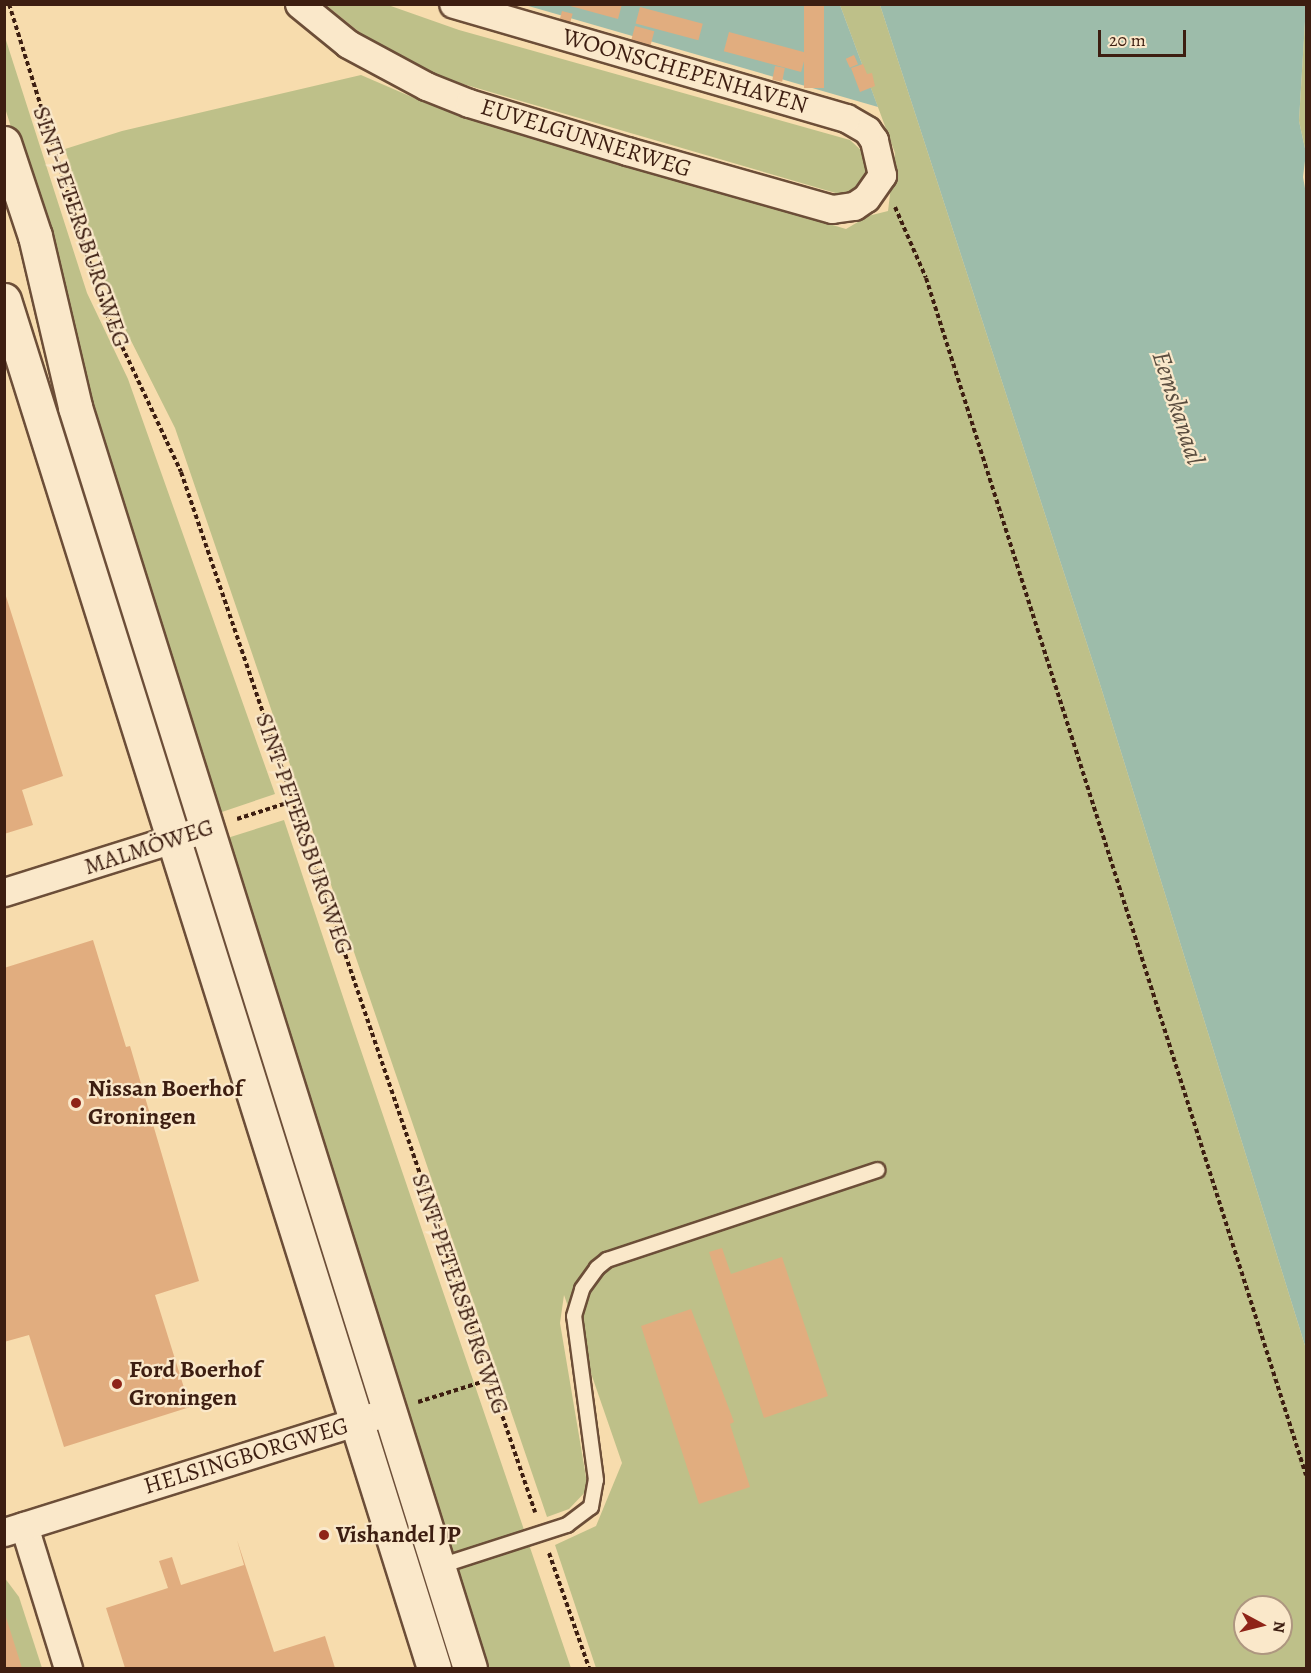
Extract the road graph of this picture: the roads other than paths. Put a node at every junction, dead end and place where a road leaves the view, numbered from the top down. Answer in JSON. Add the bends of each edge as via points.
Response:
{"nodes":[{"id":1,"x":299,"y":4,"type":"edge"},
{"id":2,"x":453,"y":4,"type":"edge"},
{"id":3,"x":4,"y":143,"type":"edge"},
{"id":4,"x":882,"y":176,"type":"joint"},
{"id":5,"x":4,"y":300,"type":"edge"},
{"id":6,"x":208,"y":828,"type":"junction"},
{"id":7,"x":174,"y":840,"type":"junction"},
{"id":8,"x":4,"y":892,"type":"edge"},
{"id":9,"x":877,"y":1170,"type":"dead end"},
{"id":10,"x":390,"y":1411,"type":"junction"},
{"id":11,"x":358,"y":1421,"type":"junction"},
{"id":12,"x":14,"y":1529,"type":"edge"},
{"id":13,"x":422,"y":1571,"type":"junction"},
{"id":14,"x":68,"y":1668,"type":"edge"},
{"id":15,"x":434,"y":1668,"type":"edge"},
{"id":16,"x":470,"y":1668,"type":"edge"}],
"edges":[{"from":1,"to":4,"type":"street","name":"EUVELGUNNERWEG","via":[[348,44],[426,86],[627,151],[832,209],[854,206],[866,198]]},
{"from":2,"to":4,"type":"street","name":"WOONSCHEPENHAVEN","via":[[846,118],[867,130],[874,140]]},
{"from":3,"to":6,"type":"street","name":"SINT-PETERSBURGWEG","via":[[35,236],[75,407]]},
{"from":5,"to":7,"type":"street","name":"SINT-PETERSBURGWEG"},
{"from":6,"to":7,"type":"street","name":"MALMÖWEG"},
{"from":6,"to":10,"type":"street","name":"SINT-PETERSBURGWEG"},
{"from":7,"to":8,"type":"street","name":"MALMÖWEG"},
{"from":7,"to":11,"type":"street","name":"SINT-PETERSBURGWEG"},
{"from":9,"to":13,"type":"lane","via":[[608,1260],[597,1268],[582,1288],[573,1330],[596,1480],[595,1498],[576,1521]]},
{"from":10,"to":11,"type":"street","name":"HELSINGBORGWEG"},
{"from":10,"to":13,"type":"street","name":"SINT-PETERSBURGWEG"},
{"from":11,"to":12,"type":"street","name":"HELSINGBORGWEG"},
{"from":11,"to":13,"type":"street","name":"SINT-PETERSBURGWEG"},
{"from":12,"to":14,"type":"street"},
{"from":13,"to":15,"type":"street","name":"SINT-PETERSBURGWEG"},
{"from":13,"to":16,"type":"street","name":"SINT-PETERSBURGWEG"}]}
